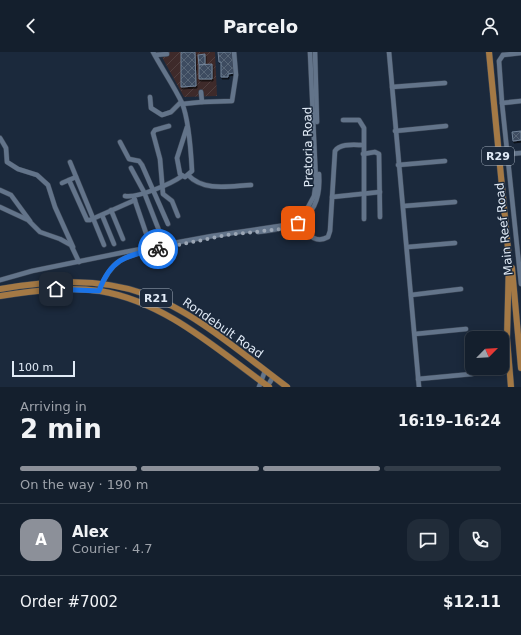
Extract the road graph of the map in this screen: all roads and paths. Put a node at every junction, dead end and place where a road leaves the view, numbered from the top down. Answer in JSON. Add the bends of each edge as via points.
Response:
{"nodes":[{"id":1,"x":234,"y":52,"type":"edge"},
{"id":2,"x":310,"y":52,"type":"edge"},
{"id":3,"x":315,"y":52,"type":"edge"},
{"id":4,"x":389,"y":52,"type":"edge"},
{"id":5,"x":489,"y":52,"type":"edge"},
{"id":6,"x":521,"y":53,"type":"edge"},
{"id":7,"x":154,"y":54,"type":"edge"},
{"id":8,"x":167,"y":54,"type":"dead end"},
{"id":9,"x":503,"y":54,"type":"edge"},
{"id":10,"x":445,"y":83,"type":"dead end"},
{"id":11,"x":392,"y":87,"type":"junction"},
{"id":12,"x":201,"y":92,"type":"dead end"},
{"id":13,"x":150,"y":97,"type":"dead end"},
{"id":14,"x":521,"y":101,"type":"edge"},
{"id":15,"x":202,"y":102,"type":"junction"},
{"id":16,"x":182,"y":103,"type":"junction"},
{"id":17,"x":502,"y":103,"type":"junction"},
{"id":18,"x":342,"y":120,"type":"dead end"},
{"id":19,"x":169,"y":126,"type":"dead end"},
{"id":20,"x":446,"y":126,"type":"dead end"},
{"id":21,"x":187,"y":127,"type":"junction"},
{"id":22,"x":395,"y":131,"type":"junction"},
{"id":23,"x":0,"y":138,"type":"edge"},
{"id":24,"x":120,"y":142,"type":"dead end"},
{"id":25,"x":363,"y":145,"type":"junction"},
{"id":26,"x":521,"y":153,"type":"edge"},
{"id":27,"x":363,"y":154,"type":"junction"},
{"id":28,"x":508,"y":154,"type":"junction"},
{"id":29,"x":6,"y":155,"type":"junction"},
{"id":30,"x":498,"y":155,"type":"junction"},
{"id":31,"x":0,"y":158,"type":"edge"},
{"id":32,"x":445,"y":161,"type":"dead end"},
{"id":33,"x":70,"y":162,"type":"dead end"},
{"id":34,"x":398,"y":165,"type":"junction"},
{"id":35,"x":131,"y":168,"type":"dead end"},
{"id":36,"x":188,"y":175,"type":"junction"},
{"id":37,"x":182,"y":176,"type":"junction"},
{"id":38,"x":76,"y":177,"type":"junction"},
{"id":39,"x":69,"y":180,"type":"junction"},
{"id":40,"x":62,"y":183,"type":"dead end"},
{"id":41,"x":251,"y":185,"type":"dead end"},
{"id":42,"x":163,"y":186,"type":"junction"},
{"id":43,"x":153,"y":189,"type":"junction"},
{"id":44,"x":0,"y":190,"type":"edge"},
{"id":45,"x":144,"y":192,"type":"junction"},
{"id":46,"x":380,"y":192,"type":"junction"},
{"id":47,"x":364,"y":193,"type":"junction"},
{"id":48,"x":125,"y":196,"type":"dead end"},
{"id":49,"x":332,"y":197,"type":"junction"},
{"id":50,"x":134,"y":198,"type":"junction"},
{"id":51,"x":455,"y":202,"type":"dead end"},
{"id":52,"x":404,"y":206,"type":"junction"},
{"id":53,"x":0,"y":207,"type":"edge"},
{"id":54,"x":111,"y":210,"type":"junction"},
{"id":55,"x":102,"y":215,"type":"junction"},
{"id":56,"x":178,"y":216,"type":"dead end"},
{"id":57,"x":302,"y":217,"type":"junction"},
{"id":58,"x":380,"y":217,"type":"dead end"},
{"id":59,"x":93,"y":218,"type":"junction"},
{"id":60,"x":364,"y":219,"type":"dead end"},
{"id":61,"x":298,"y":223,"type":"junction"},
{"id":62,"x":32,"y":224,"type":"junction"},
{"id":63,"x":168,"y":224,"type":"dead end"},
{"id":64,"x":146,"y":233,"type":"dead end"},
{"id":65,"x":160,"y":234,"type":"dead end"},
{"id":66,"x":123,"y":239,"type":"dead end"},
{"id":67,"x":192,"y":241,"type":"junction"},
{"id":68,"x":455,"y":243,"type":"dead end"},
{"id":69,"x":114,"y":244,"type":"dead end"},
{"id":70,"x":104,"y":245,"type":"dead end"},
{"id":71,"x":73,"y":247,"type":"junction"},
{"id":72,"x":408,"y":247,"type":"junction"},
{"id":73,"x":145,"y":250,"type":"junction"},
{"id":74,"x":509,"y":259,"type":"junction"},
{"id":75,"x":79,"y":262,"type":"junction"},
{"id":76,"x":0,"y":280,"type":"edge"},
{"id":77,"x":102,"y":283,"type":"junction"},
{"id":78,"x":521,"y":284,"type":"edge"},
{"id":79,"x":0,"y":289,"type":"edge"},
{"id":80,"x":462,"y":289,"type":"dead end"},
{"id":81,"x":99,"y":291,"type":"junction"},
{"id":82,"x":412,"y":295,"type":"junction"},
{"id":83,"x":0,"y":296,"type":"edge"},
{"id":84,"x":466,"y":329,"type":"dead end"},
{"id":85,"x":415,"y":334,"type":"junction"},
{"id":86,"x":521,"y":368,"type":"edge"},
{"id":87,"x":265,"y":371,"type":"junction"},
{"id":88,"x":465,"y":375,"type":"edge"},
{"id":89,"x":273,"y":376,"type":"junction"},
{"id":90,"x":418,"y":379,"type":"junction"},
{"id":91,"x":260,"y":384,"type":"edge"},
{"id":92,"x":268,"y":387,"type":"edge"},
{"id":93,"x":287,"y":387,"type":"edge"},
{"id":94,"x":419,"y":387,"type":"edge"},
{"id":95,"x":511,"y":387,"type":"edge"}],
"edges":[{"from":1,"to":15,"type":"street","via":[[236,75],[232,101]]},
{"from":2,"to":57,"type":"street","name":"Pretoria Road","via":[[316,182],[311,203]]},
{"from":3,"to":57,"type":"street","name":"Pretoria Road","via":[[320,181],[315,204]]},
{"from":4,"to":11,"type":"street"},
{"from":5,"to":30,"type":"main road","name":"Main Reef Road","number":"R29"},
{"from":6,"to":9,"type":"street"},
{"from":7,"to":8,"type":"street"},
{"from":7,"to":16,"type":"street"},
{"from":9,"to":17,"type":"street","name":"Main Reef Road","via":[[499,61]]},
{"from":10,"to":11,"type":"street"},
{"from":11,"to":22,"type":"street"},
{"from":12,"to":15,"type":"street"},
{"from":13,"to":16,"type":"street","via":[[151,108],[162,115],[171,112]]},
{"from":14,"to":17,"type":"street"},
{"from":15,"to":16,"type":"street"},
{"from":16,"to":21,"type":"street"},
{"from":17,"to":28,"type":"street","name":"Main Reef Road"},
{"from":18,"to":25,"type":"street","via":[[359,120],[362,123]]},
{"from":19,"to":42,"type":"street","via":[[153,133],[160,159]]},
{"from":20,"to":22,"type":"street"},
{"from":21,"to":36,"type":"street","via":[[192,166],[192,171]]},
{"from":21,"to":37,"type":"street","via":[[178,158],[178,168]]},
{"from":22,"to":34,"type":"street"},
{"from":23,"to":29,"type":"street","via":[[6,148]]},
{"from":24,"to":43,"type":"street","via":[[129,160],[139,161],[142,165]]},
{"from":25,"to":27,"type":"street"},
{"from":25,"to":49,"type":"street","via":[[341,146],[335,151]]},
{"from":26,"to":28,"type":"street"},
{"from":27,"to":46,"type":"street","via":[[379,154]]},
{"from":27,"to":47,"type":"street"},
{"from":28,"to":30,"type":"street"},
{"from":28,"to":78,"type":"street","name":"Main Reef Road"},
{"from":29,"to":31,"type":"street"},
{"from":29,"to":71,"type":"street","via":[[9,164],[34,174],[49,187]]},
{"from":30,"to":74,"type":"main road","name":"Main Reef Road","number":"R29"},
{"from":32,"to":34,"type":"street"},
{"from":33,"to":38,"type":"street"},
{"from":34,"to":52,"type":"street"},
{"from":35,"to":45,"type":"street"},
{"from":36,"to":37,"type":"street"},
{"from":36,"to":41,"type":"street","via":[[194,182],[209,187]]},
{"from":37,"to":42,"type":"street"},
{"from":38,"to":39,"type":"street"},
{"from":38,"to":59,"type":"street"},
{"from":39,"to":40,"type":"street"},
{"from":39,"to":59,"type":"street","via":[[86,220]]},
{"from":42,"to":43,"type":"street"},
{"from":42,"to":56,"type":"street","via":[[163,194],[172,201]]},
{"from":43,"to":45,"type":"street"},
{"from":43,"to":63,"type":"street"},
{"from":44,"to":62,"type":"street","via":[[11,195]]},
{"from":45,"to":50,"type":"street"},
{"from":45,"to":65,"type":"street"},
{"from":46,"to":47,"type":"street"},
{"from":46,"to":58,"type":"street"},
{"from":47,"to":49,"type":"street"},
{"from":47,"to":60,"type":"street"},
{"from":48,"to":50,"type":"street"},
{"from":49,"to":61,"type":"street","via":[[328,237],[320,240],[312,238]]},
{"from":50,"to":54,"type":"street"},
{"from":50,"to":64,"type":"street"},
{"from":51,"to":52,"type":"street"},
{"from":52,"to":72,"type":"street"},
{"from":53,"to":62,"type":"street"},
{"from":54,"to":55,"type":"street"},
{"from":54,"to":66,"type":"street"},
{"from":55,"to":59,"type":"street"},
{"from":55,"to":69,"type":"street"},
{"from":57,"to":61,"type":"street","name":"Pretoria Road"},
{"from":57,"to":67,"type":"street","name":"Pretoria Road","via":[[286,224]]},
{"from":59,"to":70,"type":"street"},
{"from":61,"to":67,"type":"street","name":"Pretoria Road","via":[[281,229]]},
{"from":62,"to":71,"type":"street","via":[[40,232]]},
{"from":67,"to":73,"type":"street","name":"Pretoria Road"},
{"from":68,"to":72,"type":"street"},
{"from":71,"to":75,"type":"street"},
{"from":72,"to":82,"type":"street"},
{"from":73,"to":75,"type":"street"},
{"from":73,"to":77,"type":"street","via":[[115,263]]},
{"from":74,"to":86,"type":"main road","name":"Main Reef Road","number":"R29","via":[[514,279]]},
{"from":74,"to":95,"type":"main road","name":"Main Reef Road","number":"R29","via":[[507,338]]},
{"from":75,"to":76,"type":"street"},
{"from":77,"to":79,"type":"main road","name":"Rondebult Road","number":"R21","via":[[62,282]]},
{"from":77,"to":81,"type":"street"},
{"from":77,"to":87,"type":"main road","name":"Rondebult Road","number":"R21","via":[[144,293],[175,307]]},
{"from":80,"to":82,"type":"street"},
{"from":81,"to":83,"type":"main road","name":"Rondebult Road","number":"R21","via":[[56,289]]},
{"from":81,"to":91,"type":"main road","name":"Rondebult Road","number":"R21","via":[[138,301],[163,313],[188,328]]},
{"from":82,"to":85,"type":"street"},
{"from":84,"to":85,"type":"street"},
{"from":85,"to":90,"type":"street"},
{"from":87,"to":89,"type":"main road","name":"Rondebult Road","number":"R21"},
{"from":87,"to":91,"type":"street"},
{"from":88,"to":90,"type":"street"},
{"from":89,"to":92,"type":"street"},
{"from":89,"to":93,"type":"main road","name":"Rondebult Road","number":"R21"},
{"from":90,"to":94,"type":"street"},
{"from":91,"to":92,"type":"main road","name":"Rondebult Road","number":"R21"}]}
